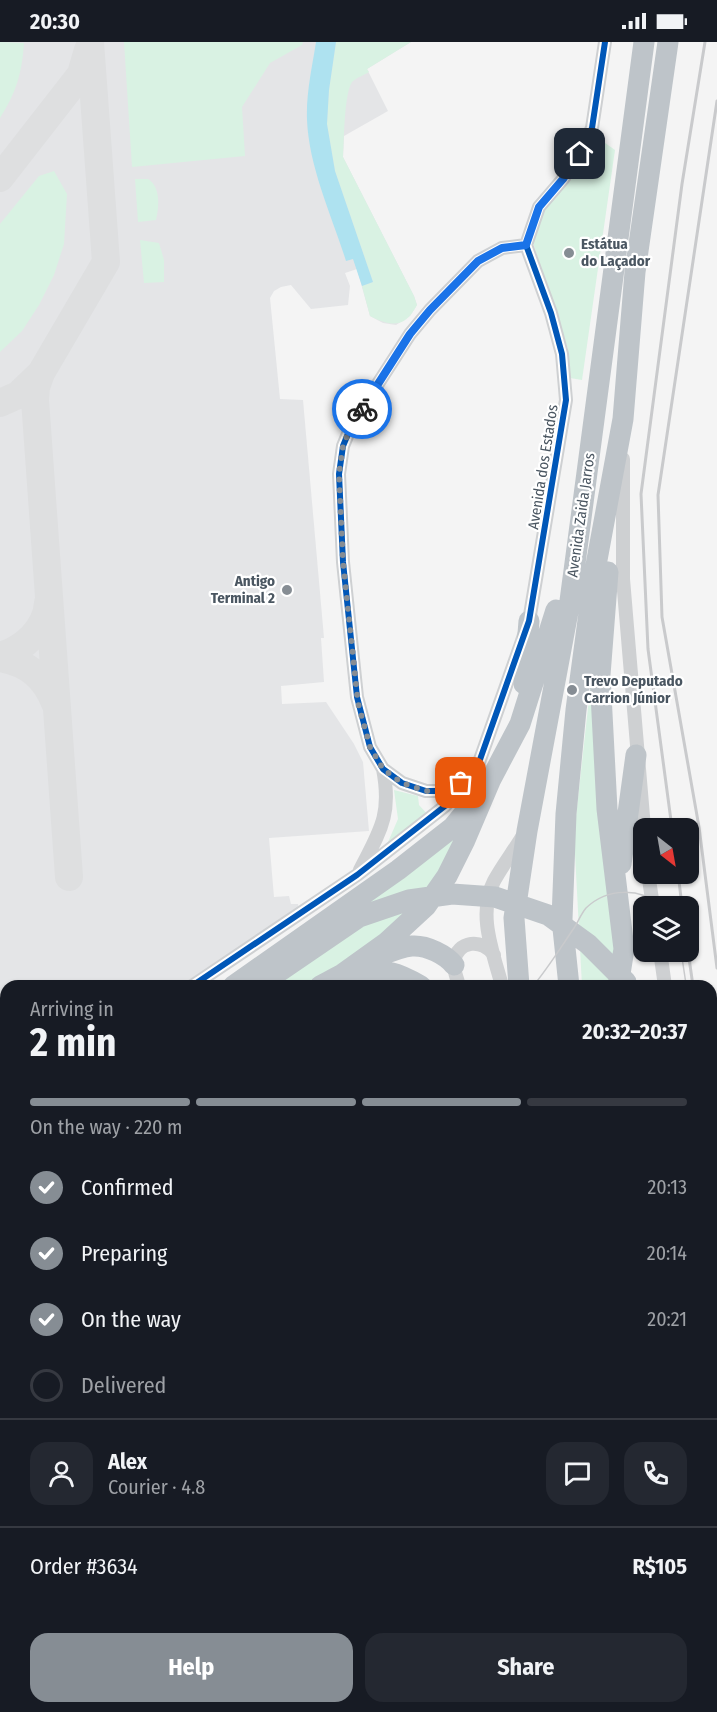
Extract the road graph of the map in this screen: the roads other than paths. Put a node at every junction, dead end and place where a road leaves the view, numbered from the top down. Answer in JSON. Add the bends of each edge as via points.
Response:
{"nodes":[{"id":1,"x":605,"y":42,"type":"edge"},
{"id":2,"x":644,"y":42,"type":"edge"},
{"id":3,"x":668,"y":42,"type":"edge"},
{"id":4,"x":526,"y":245,"type":"junction"},
{"id":5,"x":623,"y":419,"type":"junction"},
{"id":6,"x":576,"y":547,"type":"junction"},
{"id":7,"x":529,"y":621,"type":"junction"},
{"id":8,"x":520,"y":724,"type":"junction"},
{"id":9,"x":636,"y":754,"type":"junction"},
{"id":10,"x":383,"y":769,"type":"junction"},
{"id":11,"x":484,"y":774,"type":"junction"},
{"id":12,"x":643,"y":818,"type":"edge"},
{"id":13,"x":527,"y":831,"type":"junction"},
{"id":14,"x":357,"y":875,"type":"junction"},
{"id":15,"x":617,"y":891,"type":"junction"},
{"id":16,"x":494,"y":955,"type":"junction"},
{"id":17,"x":662,"y":962,"type":"edge"},
{"id":18,"x":341,"y":975,"type":"junction"},
{"id":19,"x":456,"y":975,"type":"edge"},
{"id":20,"x":201,"y":980,"type":"edge"},
{"id":21,"x":242,"y":980,"type":"edge"},
{"id":22,"x":267,"y":980,"type":"edge"},
{"id":23,"x":331,"y":980,"type":"edge"},
{"id":24,"x":410,"y":980,"type":"edge"},
{"id":25,"x":500,"y":980,"type":"edge"},
{"id":26,"x":519,"y":980,"type":"edge"},
{"id":27,"x":569,"y":980,"type":"edge"},
{"id":28,"x":619,"y":980,"type":"edge"},
{"id":29,"x":621,"y":980,"type":"edge"},
{"id":30,"x":664,"y":980,"type":"edge"}],
"edges":[{"from":1,"to":4,"type":"street","via":[[590,135],[563,179],[539,207]]},
{"from":2,"to":6,"type":"highway","name":"Avenida Zaida Jarros"},
{"from":3,"to":5,"type":"highway","name":"Avenida Zaida Jarros","via":[[635,272]]},
{"from":4,"to":7,"type":"street","name":"Avenida dos Estados","via":[[557,333],[565,370],[566,400]]},
{"from":4,"to":10,"type":"street","via":[[502,248],[478,261],[430,310],[352,424],[343,446],[339,499],[357,697],[370,747]]},
{"from":5,"to":9,"type":"street","via":[[623,579]]},
{"from":5,"to":15,"type":"highway","via":[[600,675],[607,808]]},
{"from":5,"to":27,"type":"highway","name":"Avenida Zaida Jarros","via":[[594,576],[574,733],[562,919]]},
{"from":6,"to":8,"type":"highway"},
{"from":6,"to":13,"type":"highway","name":"Avenida Zaida Jarros","via":[[570,601]]},
{"from":7,"to":8,"type":"highway"},
{"from":7,"to":11,"type":"street","name":"Avenida dos Estados"},
{"from":8,"to":11,"type":"highway"},
{"from":9,"to":12,"type":"street"},
{"from":9,"to":15,"type":"highway"},
{"from":10,"to":11,"type":"street","via":[[402,783],[426,791]]},
{"from":10,"to":14,"type":"street","via":[[387,808]]},
{"from":11,"to":14,"type":"street"},
{"from":11,"to":18,"type":"highway","via":[[465,840],[426,906],[387,942]]},
{"from":11,"to":21,"type":"highway","via":[[453,827]]},
{"from":13,"to":16,"type":"street","via":[[494,882],[488,903],[486,922]]},
{"from":13,"to":26,"type":"highway","name":"Avenida Zaida Jarros","via":[[514,918]]},
{"from":14,"to":20,"type":"street"},
{"from":15,"to":28,"type":"highway","via":[[624,949]]},
{"from":16,"to":19,"type":"street","via":[[486,945],[474,943],[462,948],[454,958]]},
{"from":16,"to":25,"type":"street"},
{"from":17,"to":30,"type":"street"},
{"from":18,"to":19,"type":"highway","via":[[399,948],[414,946],[447,956]]},
{"from":18,"to":23,"type":"highway"},
{"from":18,"to":24,"type":"highway","via":[[383,970]]},
{"from":22,"to":29,"type":"highway","via":[[359,917],[409,900],[452,894],[495,897],[548,915],[588,944]]}]}
